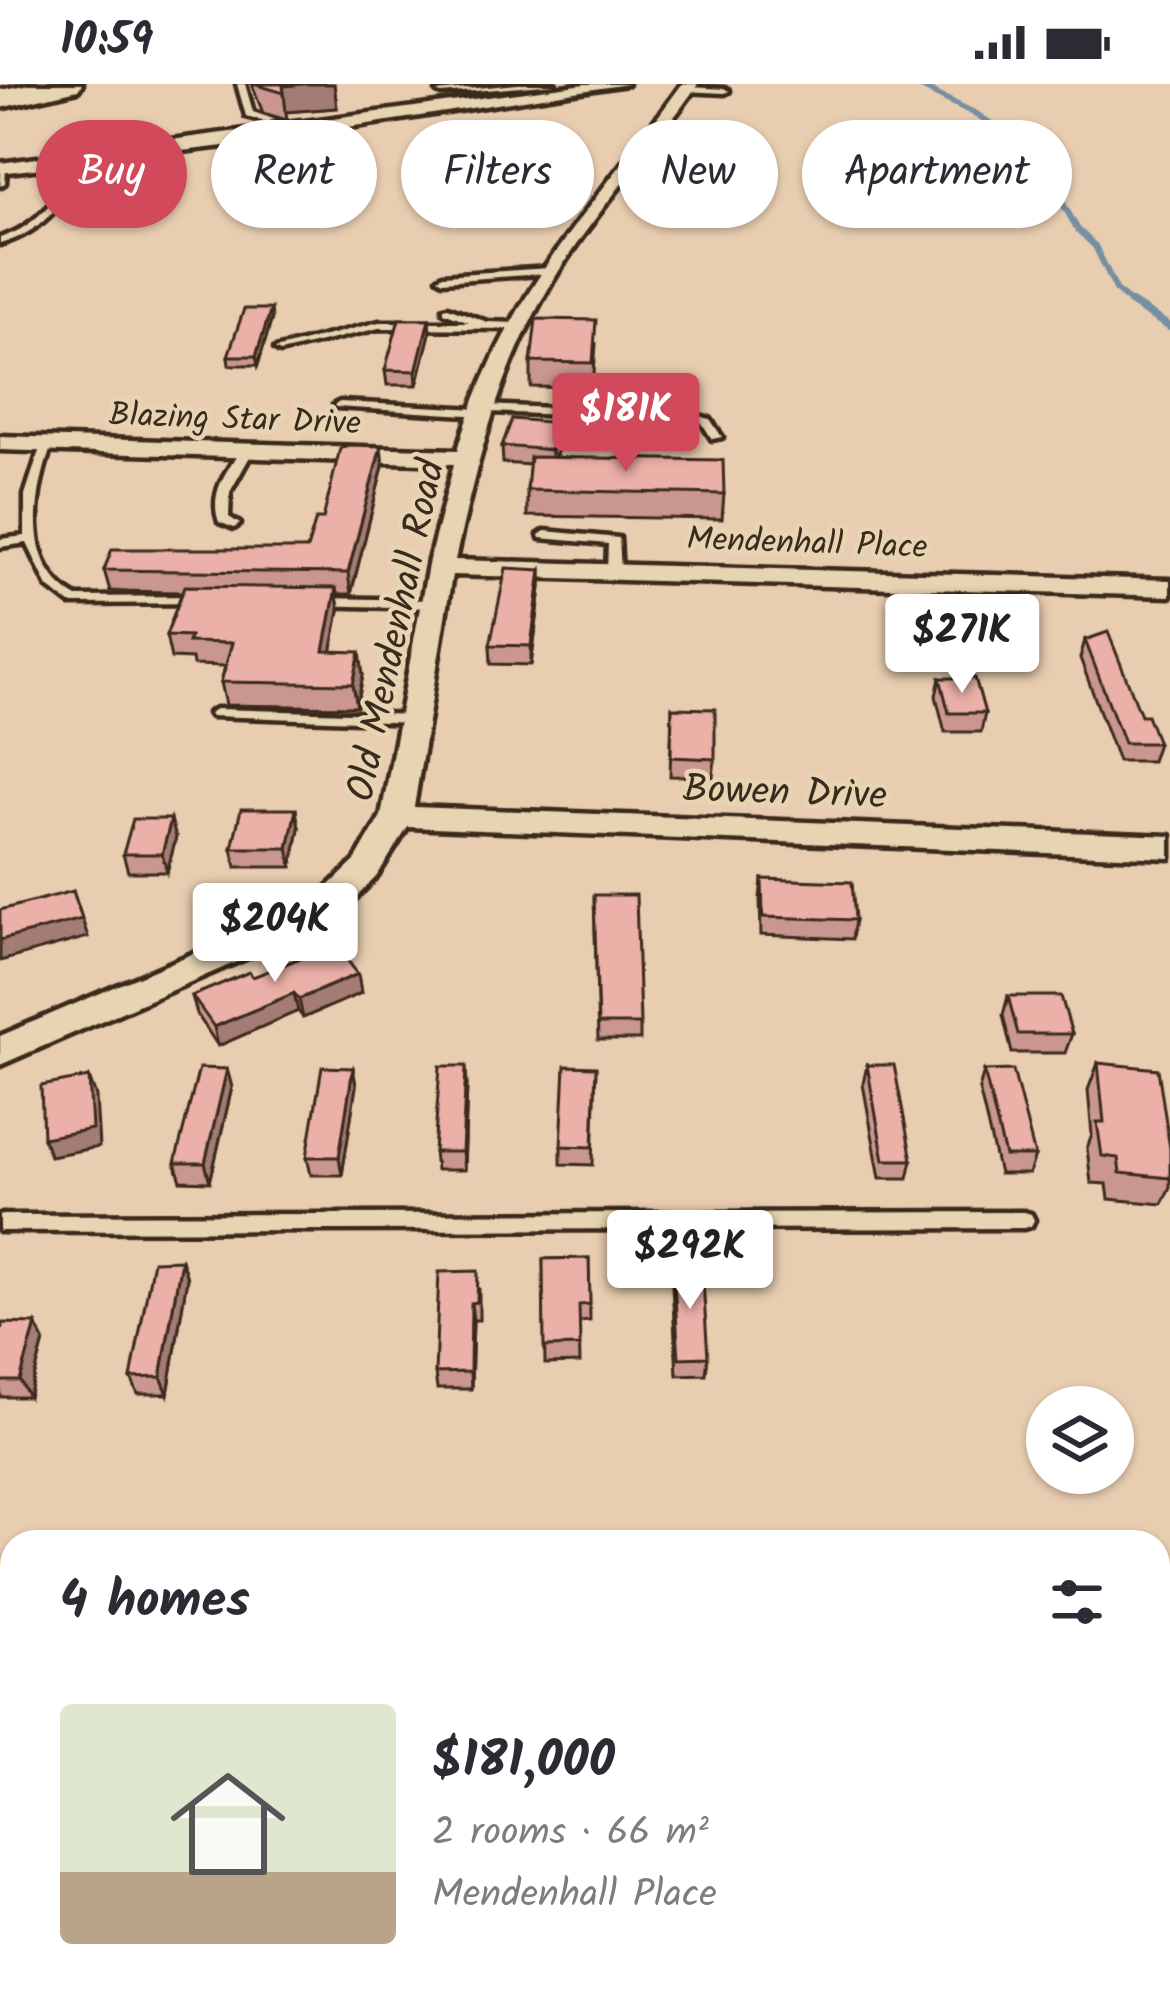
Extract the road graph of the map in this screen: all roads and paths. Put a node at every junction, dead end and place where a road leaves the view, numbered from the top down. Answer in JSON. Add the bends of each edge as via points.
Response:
{"nodes":[{"id":1,"x":68,"y":84,"type":"edge"},
{"id":2,"x":241,"y":84,"type":"edge"},
{"id":3,"x":551,"y":84,"type":"edge"},
{"id":4,"x":619,"y":84,"type":"edge"},
{"id":5,"x":577,"y":86,"type":"edge"},
{"id":6,"x":688,"y":86,"type":"edge"},
{"id":7,"x":725,"y":92,"type":"dead end"},
{"id":8,"x":433,"y":96,"type":"edge"},
{"id":9,"x":0,"y":98,"type":"edge"},
{"id":10,"x":267,"y":120,"type":"edge"},
{"id":11,"x":341,"y":120,"type":"edge"},
{"id":12,"x":36,"y":167,"type":"edge"},
{"id":13,"x":1,"y":173,"type":"edge"},
{"id":14,"x":36,"y":225,"type":"edge"},
{"id":15,"x":0,"y":241,"type":"edge"},
{"id":16,"x":443,"y":278,"type":"dead end"},
{"id":17,"x":544,"y":279,"type":"junction"},
{"id":18,"x":448,"y":310,"type":"dead end"},
{"id":19,"x":486,"y":325,"type":"junction"},
{"id":20,"x":518,"y":326,"type":"junction"},
{"id":21,"x":280,"y":349,"type":"dead end"},
{"id":22,"x":340,"y":405,"type":"dead end"},
{"id":23,"x":484,"y":411,"type":"junction"},
{"id":24,"x":716,"y":437,"type":"dead end"},
{"id":25,"x":0,"y":443,"type":"edge"},
{"id":26,"x":46,"y":445,"type":"junction"},
{"id":27,"x":247,"y":451,"type":"junction"},
{"id":28,"x":469,"y":457,"type":"junction"},
{"id":29,"x":235,"y":524,"type":"dead end"},
{"id":30,"x":545,"y":535,"type":"dead end"},
{"id":31,"x":29,"y":539,"type":"junction"},
{"id":32,"x":0,"y":543,"type":"edge"},
{"id":33,"x":442,"y":567,"type":"junction"},
{"id":34,"x":614,"y":572,"type":"junction"},
{"id":35,"x":1170,"y":588,"type":"edge"},
{"id":36,"x":210,"y":601,"type":"edge"},
{"id":37,"x":300,"y":602,"type":"edge"},
{"id":38,"x":436,"y":604,"type":"junction"},
{"id":39,"x":216,"y":713,"type":"dead end"},
{"id":40,"x":416,"y":718,"type":"junction"},
{"id":41,"x":398,"y":817,"type":"junction"},
{"id":42,"x":1170,"y":847,"type":"edge"},
{"id":43,"x":0,"y":1051,"type":"edge"},
{"id":44,"x":1024,"y":1220,"type":"dead end"},
{"id":45,"x":0,"y":1223,"type":"edge"}],
"edges":[{"from":1,"to":9,"type":"highway"},
{"from":2,"to":10,"type":"lane","via":[[249,114]]},
{"from":3,"to":8,"type":"lane"},
{"from":4,"to":5,"type":"street"},
{"from":5,"to":8,"type":"street"},
{"from":6,"to":7,"type":"lane"},
{"from":6,"to":17,"type":"street","name":"Old Mendenhall Road"},
{"from":8,"to":11,"type":"street"},
{"from":12,"to":13,"type":"street"},
{"from":14,"to":15,"type":"lane"},
{"from":16,"to":17,"type":"lane"},
{"from":17,"to":20,"type":"street","name":"Old Mendenhall Road"},
{"from":18,"to":19,"type":"lane"},
{"from":19,"to":20,"type":"lane"},
{"from":19,"to":21,"type":"lane","via":[[379,326]]},
{"from":20,"to":23,"type":"street","name":"Old Mendenhall Road"},
{"from":22,"to":23,"type":"lane"},
{"from":23,"to":24,"type":"lane","via":[[693,417]]},
{"from":23,"to":28,"type":"street","name":"Old Mendenhall Road"},
{"from":25,"to":26,"type":"street","name":"Blazing Star Drive"},
{"from":26,"to":27,"type":"street","name":"Blazing Star Drive"},
{"from":26,"to":31,"type":"lane","via":[[26,515]]},
{"from":27,"to":28,"type":"street","name":"Blazing Star Drive"},
{"from":27,"to":29,"type":"lane","via":[[220,506],[223,519]]},
{"from":28,"to":33,"type":"street","name":"Old Mendenhall Road"},
{"from":30,"to":34,"type":"lane","via":[[614,542]]},
{"from":31,"to":32,"type":"lane"},
{"from":31,"to":36,"type":"lane","via":[[51,584],[68,599]]},
{"from":33,"to":34,"type":"street","name":"Mendenhall Place"},
{"from":33,"to":38,"type":"street","name":"Old Mendenhall Road"},
{"from":34,"to":35,"type":"street","name":"Mendenhall Place"},
{"from":37,"to":38,"type":"lane"},
{"from":38,"to":40,"type":"street","name":"Old Mendenhall Road"},
{"from":39,"to":40,"type":"lane"},
{"from":40,"to":41,"type":"street","name":"Old Mendenhall Road"},
{"from":41,"to":42,"type":"street","name":"Bowen Drive"},
{"from":41,"to":43,"type":"street","name":"Old Mendenhall Road","via":[[356,884],[323,911]]},
{"from":44,"to":45,"type":"lane"}]}
